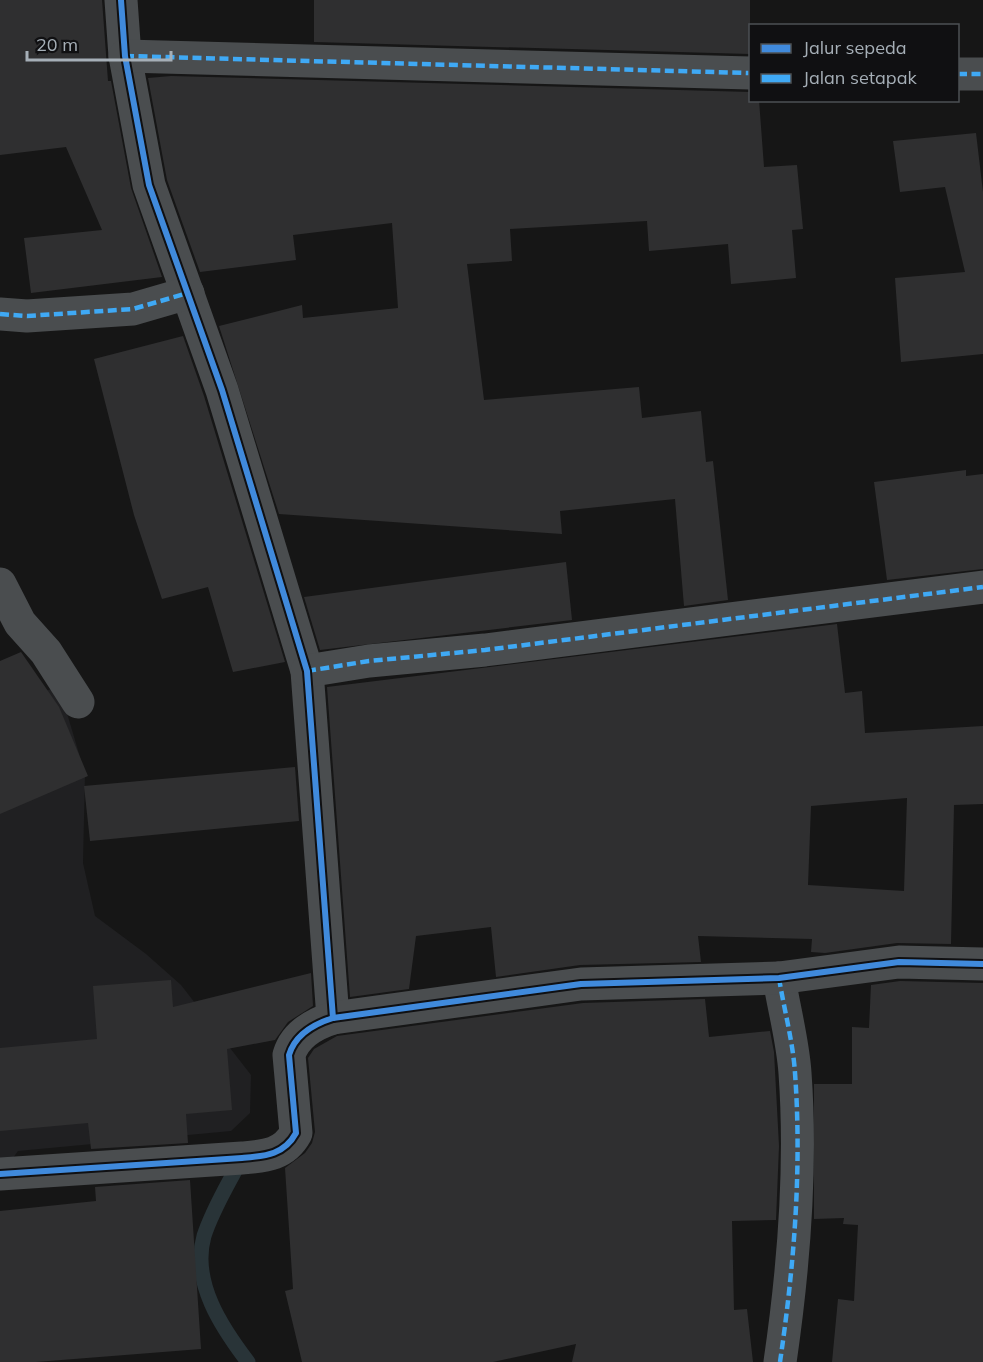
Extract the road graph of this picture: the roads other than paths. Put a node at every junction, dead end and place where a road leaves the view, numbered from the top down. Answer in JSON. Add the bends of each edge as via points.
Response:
{"nodes":[{"id":1,"x":121,"y":0,"type":"edge"},
{"id":2,"x":125,"y":56,"type":"junction"},
{"id":3,"x":749,"y":73,"type":"edge"},
{"id":4,"x":959,"y":74,"type":"edge"},
{"id":5,"x":983,"y":74,"type":"edge"},
{"id":6,"x":188,"y":293,"type":"junction"},
{"id":7,"x":0,"y":314,"type":"edge"},
{"id":8,"x":0,"y":584,"type":"edge"},
{"id":9,"x":983,"y":587,"type":"edge"},
{"id":10,"x":307,"y":671,"type":"junction"},
{"id":11,"x":78,"y":702,"type":"dead end"},
{"id":12,"x":983,"y":964,"type":"edge"},
{"id":13,"x":779,"y":978,"type":"junction"},
{"id":14,"x":333,"y":1018,"type":"junction"},
{"id":15,"x":0,"y":1174,"type":"edge"},
{"id":16,"x":780,"y":1362,"type":"edge"}],
"edges":[{"from":1,"to":2,"type":"street"},
{"from":2,"to":3,"type":"street"},
{"from":2,"to":6,"type":"street","via":[[149,185]]},
{"from":4,"to":5,"type":"street"},
{"from":6,"to":7,"type":"street","via":[[133,309],[27,316]]},
{"from":6,"to":10,"type":"street","via":[[222,390]]},
{"from":8,"to":11,"type":"street","via":[[20,623],[46,652]]},
{"from":9,"to":10,"type":"street"},
{"from":10,"to":14,"type":"street"},
{"from":12,"to":13,"type":"street","via":[[899,962]]},
{"from":13,"to":14,"type":"street","via":[[581,984]]},
{"from":13,"to":16,"type":"street","via":[[795,1071],[799,1175]]},
{"from":14,"to":15,"type":"street","via":[[312,1028],[291,1047],[296,1133],[284,1149],[271,1155],[242,1158]]}]}
